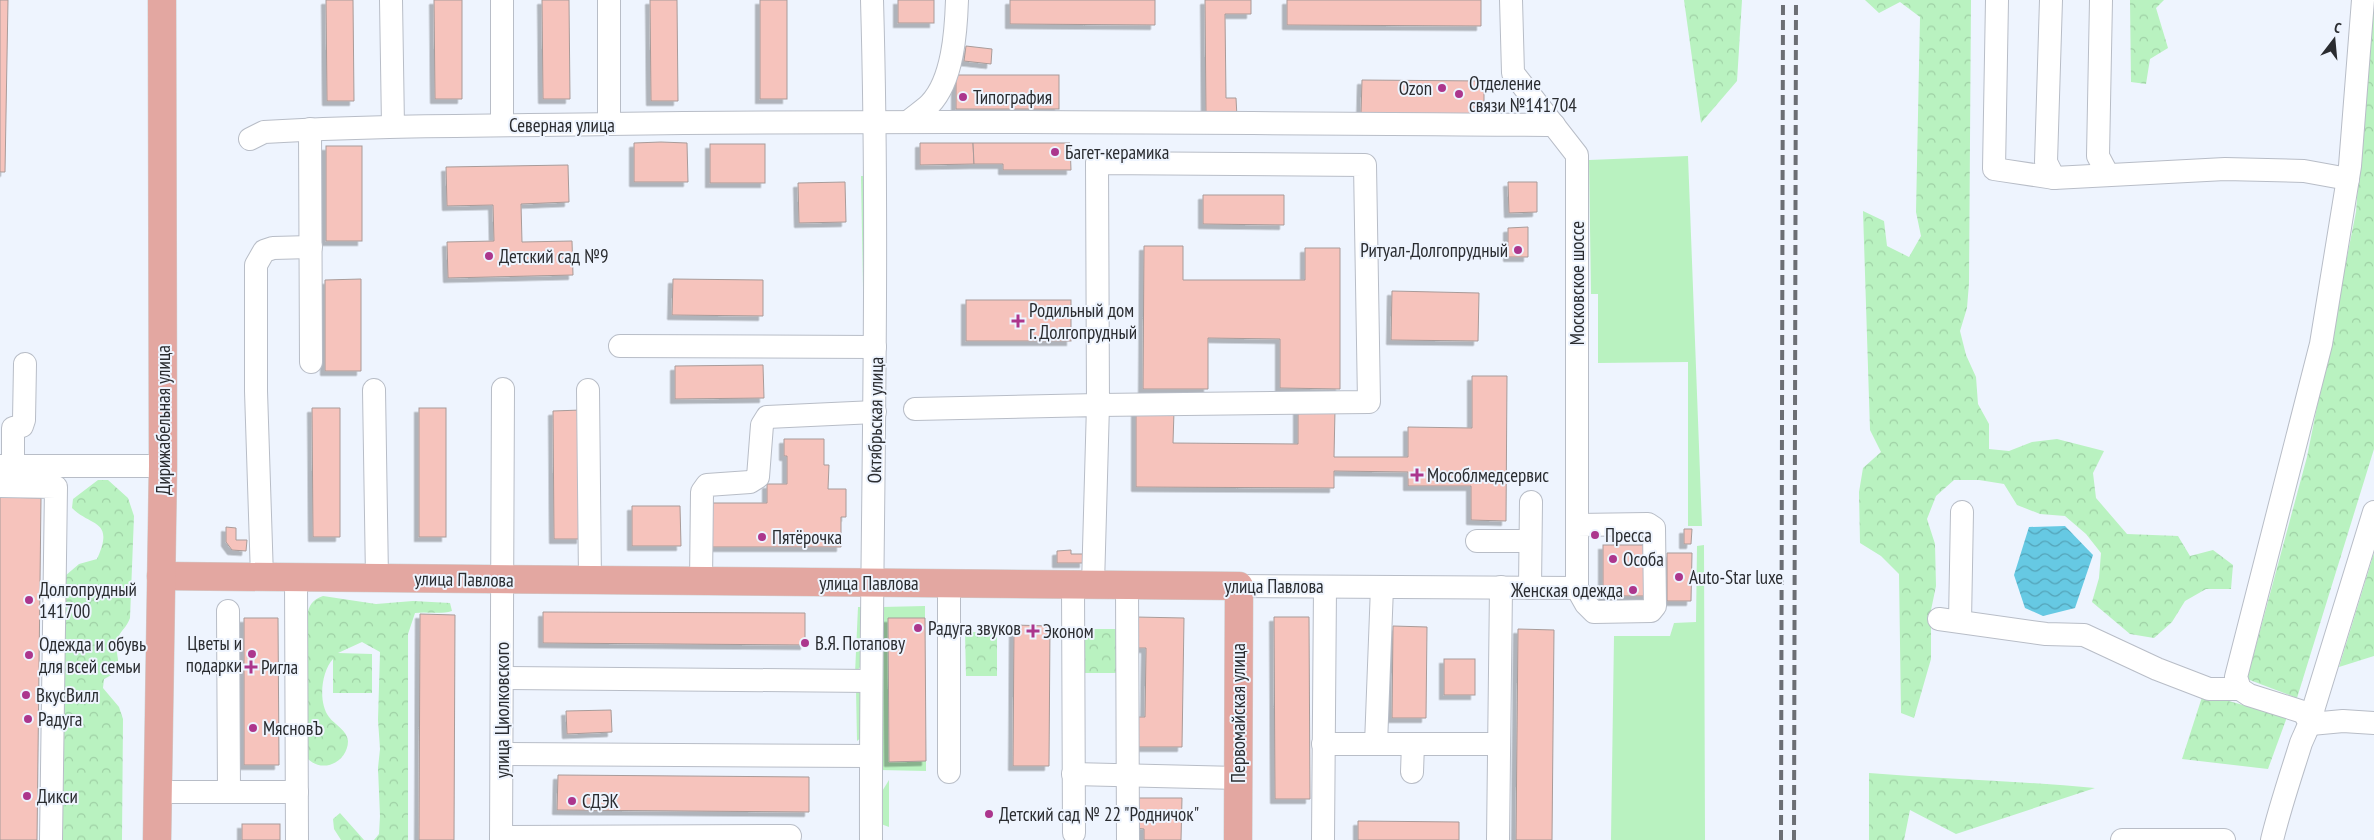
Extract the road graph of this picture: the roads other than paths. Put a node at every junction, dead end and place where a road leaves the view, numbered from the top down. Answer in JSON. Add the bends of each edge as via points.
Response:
{"nodes":[{"id":1,"x":162,"y":0,"type":"edge"},
{"id":2,"x":391,"y":0,"type":"edge"},
{"id":3,"x":502,"y":0,"type":"edge"},
{"id":4,"x":609,"y":0,"type":"edge"},
{"id":5,"x":872,"y":0,"type":"edge"},
{"id":6,"x":957,"y":0,"type":"edge"},
{"id":7,"x":1511,"y":0,"type":"edge"},
{"id":8,"x":1997,"y":0,"type":"edge"},
{"id":9,"x":2050,"y":0,"type":"edge"},
{"id":10,"x":2100,"y":0,"type":"edge"},
{"id":11,"x":2362,"y":0,"type":"edge"},
{"id":12,"x":909,"y":121,"type":"junction"},
{"id":13,"x":875,"y":122,"type":"junction"},
{"id":14,"x":609,"y":124,"type":"junction"},
{"id":15,"x":502,"y":125,"type":"junction"},
{"id":16,"x":1554,"y":125,"type":"junction"},
{"id":17,"x":393,"y":126,"type":"junction"},
{"id":18,"x":310,"y":129,"type":"junction"},
{"id":19,"x":250,"y":139,"type":"dead end"},
{"id":20,"x":2108,"y":175,"type":"junction"},
{"id":21,"x":2054,"y":178,"type":"junction"},
{"id":22,"x":2348,"y":179,"type":"junction"},
{"id":23,"x":311,"y":247,"type":"junction"},
{"id":24,"x":620,"y":346,"type":"dead end"},
{"id":25,"x":875,"y":346,"type":"junction"},
{"id":26,"x":311,"y":362,"type":"dead end"},
{"id":27,"x":25,"y":364,"type":"dead end"},
{"id":28,"x":502,"y":389,"type":"dead end"},
{"id":29,"x":374,"y":390,"type":"dead end"},
{"id":30,"x":588,"y":390,"type":"dead end"},
{"id":31,"x":1098,"y":405,"type":"junction"},
{"id":32,"x":915,"y":409,"type":"dead end"},
{"id":33,"x":875,"y":412,"type":"junction"},
{"id":34,"x":7,"y":466,"type":"edge"},
{"id":35,"x":163,"y":466,"type":"junction"},
{"id":36,"x":0,"y":486,"type":"edge"},
{"id":37,"x":1530,"y":502,"type":"dead end"},
{"id":38,"x":1962,"y":512,"type":"dead end"},
{"id":39,"x":2374,"y":512,"type":"edge"},
{"id":40,"x":1577,"y":525,"type":"junction"},
{"id":41,"x":1477,"y":541,"type":"dead end"},
{"id":42,"x":1530,"y":541,"type":"junction"},
{"id":43,"x":161,"y":576,"type":"junction"},
{"id":44,"x":262,"y":577,"type":"junction"},
{"id":45,"x":296,"y":577,"type":"junction"},
{"id":46,"x":377,"y":578,"type":"junction"},
{"id":47,"x":501,"y":580,"type":"junction"},
{"id":48,"x":590,"y":580,"type":"junction"},
{"id":49,"x":701,"y":582,"type":"junction"},
{"id":50,"x":873,"y":583,"type":"junction"},
{"id":51,"x":949,"y":584,"type":"junction"},
{"id":52,"x":1083,"y":585,"type":"junction"},
{"id":53,"x":1127,"y":585,"type":"junction"},
{"id":54,"x":1239,"y":586,"type":"junction"},
{"id":55,"x":1382,"y":586,"type":"junction"},
{"id":56,"x":1325,"y":587,"type":"junction"},
{"id":57,"x":1501,"y":587,"type":"junction"},
{"id":58,"x":1530,"y":588,"type":"junction"},
{"id":59,"x":1577,"y":588,"type":"junction"},
{"id":60,"x":228,"y":612,"type":"dead end"},
{"id":61,"x":502,"y":678,"type":"junction"},
{"id":62,"x":871,"y":682,"type":"junction"},
{"id":63,"x":2240,"y":689,"type":"junction"},
{"id":64,"x":2374,"y":723,"type":"edge"},
{"id":65,"x":2311,"y":724,"type":"junction"},
{"id":66,"x":1323,"y":744,"type":"junction"},
{"id":67,"x":1376,"y":744,"type":"junction"},
{"id":68,"x":1413,"y":744,"type":"junction"},
{"id":69,"x":1498,"y":744,"type":"junction"},
{"id":70,"x":502,"y":754,"type":"junction"},
{"id":71,"x":870,"y":756,"type":"junction"},
{"id":72,"x":949,"y":772,"type":"dead end"},
{"id":73,"x":1412,"y":772,"type":"dead end"},
{"id":74,"x":1073,"y":774,"type":"junction"},
{"id":75,"x":1128,"y":775,"type":"junction"},
{"id":76,"x":1238,"y":778,"type":"junction"},
{"id":77,"x":158,"y":792,"type":"junction"},
{"id":78,"x":229,"y":792,"type":"junction"},
{"id":79,"x":297,"y":792,"type":"junction"},
{"id":80,"x":1074,"y":833,"type":"dead end"},
{"id":81,"x":790,"y":836,"type":"dead end"},
{"id":82,"x":696,"y":838,"type":"edge"},
{"id":83,"x":501,"y":839,"type":"edge"},
{"id":84,"x":565,"y":839,"type":"edge"},
{"id":85,"x":51,"y":840,"type":"edge"},
{"id":86,"x":157,"y":840,"type":"edge"},
{"id":87,"x":297,"y":840,"type":"edge"},
{"id":88,"x":870,"y":840,"type":"edge"},
{"id":89,"x":1128,"y":840,"type":"edge"},
{"id":90,"x":1238,"y":840,"type":"edge"},
{"id":91,"x":1323,"y":840,"type":"edge"},
{"id":92,"x":1498,"y":840,"type":"edge"},
{"id":93,"x":2122,"y":840,"type":"edge"},
{"id":94,"x":2224,"y":840,"type":"edge"},
{"id":95,"x":2272,"y":840,"type":"edge"}],
"edges":[{"from":1,"to":35,"type":"main road","name":"Дирижабельная улица"},
{"from":2,"to":17,"type":"street"},
{"from":3,"to":15,"type":"street"},
{"from":4,"to":14,"type":"street"},
{"from":5,"to":13,"type":"street","name":"Октябрьская улица"},
{"from":6,"to":12,"type":"street","via":[[956,33],[942,83],[931,104]]},
{"from":7,"to":16,"type":"street","name":"Московское шоссе","via":[[1513,72]]},
{"from":8,"to":21,"type":"street","via":[[1994,169]]},
{"from":9,"to":21,"type":"street","via":[[2046,162]]},
{"from":10,"to":20,"type":"street","via":[[2098,156]]},
{"from":11,"to":22,"type":"street"},
{"from":12,"to":13,"type":"street","name":"Северная улица"},
{"from":12,"to":16,"type":"street","name":"Северная улица"},
{"from":13,"to":14,"type":"street","name":"Северная улица"},
{"from":13,"to":25,"type":"street","name":"Октябрьская улица"},
{"from":14,"to":15,"type":"street","name":"Северная улица"},
{"from":15,"to":17,"type":"street","name":"Северная улица"},
{"from":16,"to":40,"type":"street","name":"Московское шоссе","via":[[1577,155]]},
{"from":17,"to":18,"type":"street","name":"Северная улица"},
{"from":18,"to":19,"type":"street","name":"Северная улица","via":[[264,132]]},
{"from":18,"to":23,"type":"street"},
{"from":20,"to":21,"type":"street"},
{"from":20,"to":22,"type":"street","via":[[2225,169],[2304,171]]},
{"from":22,"to":63,"type":"street","via":[[2321,344],[2236,677]]},
{"from":23,"to":26,"type":"street"},
{"from":23,"to":44,"type":"street","via":[[273,248],[264,251],[256,264]]},
{"from":24,"to":25,"type":"street"},
{"from":25,"to":33,"type":"street","name":"Октябрьская улица"},
{"from":27,"to":34,"type":"street","via":[[24,420],[22,426],[13,428]]},
{"from":28,"to":47,"type":"street","name":"улица Циолковского"},
{"from":29,"to":46,"type":"street"},
{"from":30,"to":48,"type":"street"},
{"from":31,"to":31,"type":"street","via":[[1369,402],[1365,165],[1097,163]]},
{"from":31,"to":32,"type":"street"},
{"from":31,"to":52,"type":"street"},
{"from":33,"to":49,"type":"street","via":[[767,417],[762,425],[758,477],[750,482],[707,485],[702,492]]},
{"from":33,"to":50,"type":"street","name":"Октябрьская улица"},
{"from":34,"to":35,"type":"street"},
{"from":35,"to":43,"type":"main road","name":"Дирижабельная улица"},
{"from":36,"to":85,"type":"street","via":[[56,487]]},
{"from":37,"to":42,"type":"street"},
{"from":38,"to":63,"type":"street","via":[[1949,620],[2046,634],[2084,635],[2209,689]]},
{"from":39,"to":65,"type":"street"},
{"from":40,"to":59,"type":"street","name":"Московское шоссе"},
{"from":40,"to":59,"type":"street","via":[[1652,525],[1655,606],[1644,612],[1594,612]]},
{"from":41,"to":42,"type":"street"},
{"from":42,"to":58,"type":"street"},
{"from":43,"to":44,"type":"main road","name":"улица Павлова"},
{"from":43,"to":77,"type":"main road","name":"Дирижабельная улица"},
{"from":44,"to":45,"type":"main road","name":"улица Павлова"},
{"from":45,"to":46,"type":"main road","name":"улица Павлова"},
{"from":45,"to":79,"type":"street"},
{"from":46,"to":47,"type":"main road","name":"улица Павлова"},
{"from":47,"to":48,"type":"main road","name":"улица Павлова"},
{"from":47,"to":61,"type":"street","name":"улица Циолковского"},
{"from":48,"to":49,"type":"main road","name":"улица Павлова"},
{"from":49,"to":50,"type":"main road","name":"улица Павлова"},
{"from":50,"to":51,"type":"main road","name":"улица Павлова"},
{"from":50,"to":62,"type":"street","name":"Октябрьская улица"},
{"from":51,"to":52,"type":"main road","name":"улица Павлова"},
{"from":51,"to":72,"type":"street"},
{"from":52,"to":53,"type":"main road","name":"улица Павлова"},
{"from":52,"to":74,"type":"street"},
{"from":53,"to":54,"type":"main road","name":"улица Павлова"},
{"from":53,"to":75,"type":"street"},
{"from":54,"to":56,"type":"street","name":"улица Павлова"},
{"from":54,"to":76,"type":"main road","name":"Первомайская улица"},
{"from":55,"to":56,"type":"street","name":"улица Павлова"},
{"from":55,"to":57,"type":"street","name":"улица Павлова"},
{"from":55,"to":67,"type":"street"},
{"from":56,"to":66,"type":"street"},
{"from":57,"to":58,"type":"street","name":"улица Павлова"},
{"from":57,"to":69,"type":"street"},
{"from":58,"to":59,"type":"street","name":"улица Павлова"},
{"from":60,"to":78,"type":"street"},
{"from":61,"to":62,"type":"street"},
{"from":61,"to":70,"type":"street","name":"улица Циолковского"},
{"from":62,"to":71,"type":"street","name":"Октябрьская улица"},
{"from":63,"to":65,"type":"street","via":[[2249,695],[2303,712]]},
{"from":64,"to":65,"type":"street"},
{"from":65,"to":95,"type":"street","via":[[2303,737]]},
{"from":66,"to":67,"type":"street"},
{"from":66,"to":91,"type":"street"},
{"from":67,"to":68,"type":"street"},
{"from":68,"to":69,"type":"street"},
{"from":68,"to":73,"type":"street"},
{"from":69,"to":92,"type":"street"},
{"from":70,"to":71,"type":"street"},
{"from":70,"to":83,"type":"street","name":"улица Циолковского"},
{"from":71,"to":88,"type":"street","name":"Октябрьская улица"},
{"from":74,"to":75,"type":"street"},
{"from":74,"to":80,"type":"street"},
{"from":75,"to":76,"type":"street"},
{"from":75,"to":89,"type":"street"},
{"from":76,"to":90,"type":"main road","name":"Первомайская улица"},
{"from":77,"to":78,"type":"street"},
{"from":77,"to":86,"type":"main road","name":"Дирижабельная улица"},
{"from":78,"to":79,"type":"street"},
{"from":79,"to":87,"type":"street"},
{"from":81,"to":82,"type":"street"},
{"from":82,"to":84,"type":"street"},
{"from":83,"to":84,"type":"street"},
{"from":93,"to":94,"type":"street"}]}
